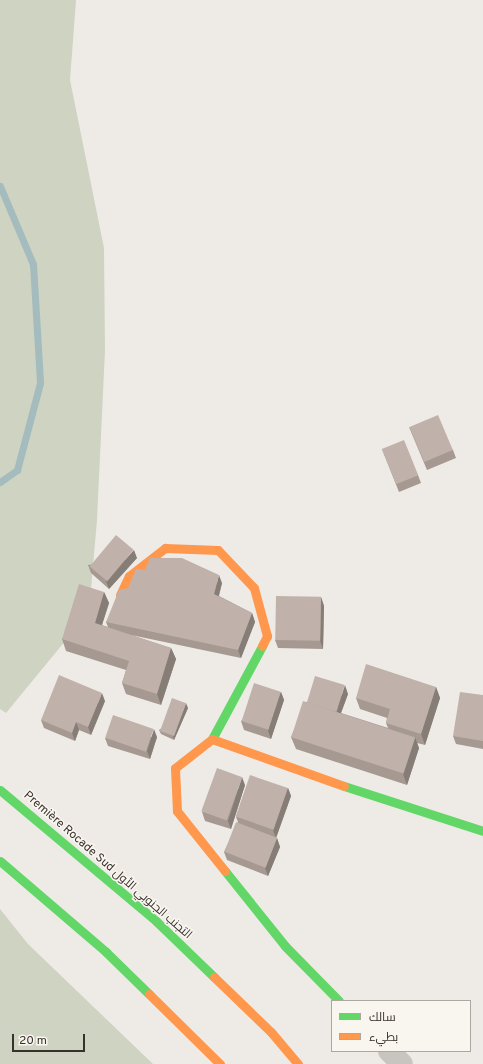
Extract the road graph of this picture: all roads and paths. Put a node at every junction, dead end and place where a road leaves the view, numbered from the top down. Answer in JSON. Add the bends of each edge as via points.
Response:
{"nodes":[{"id":1,"x":120,"y":595,"type":"edge"},
{"id":2,"x":212,"y":740,"type":"junction"},
{"id":3,"x":0,"y":790,"type":"edge"},
{"id":4,"x":483,"y":831,"type":"edge"},
{"id":5,"x":0,"y":861,"type":"edge"},
{"id":6,"x":338,"y":1000,"type":"edge"},
{"id":7,"x":390,"y":1052,"type":"edge"},
{"id":8,"x":220,"y":1064,"type":"edge"},
{"id":9,"x":298,"y":1064,"type":"edge"},
{"id":10,"x":402,"y":1064,"type":"edge"}],
"edges":[{"from":1,"to":2,"type":"main road","via":[[129,576],[165,548],[218,550],[254,588],[267,636]]},
{"from":2,"to":4,"type":"main road","via":[[357,791]]},
{"from":2,"to":6,"type":"main road","via":[[175,768],[177,811],[285,946]]},
{"from":3,"to":9,"type":"main road","name":"Première Rocade Sud التجنب الجنوبي الأول","via":[[156,921],[271,1032]]},
{"from":5,"to":8,"type":"main road","via":[[106,952]]},
{"from":7,"to":10,"type":"street"}]}
